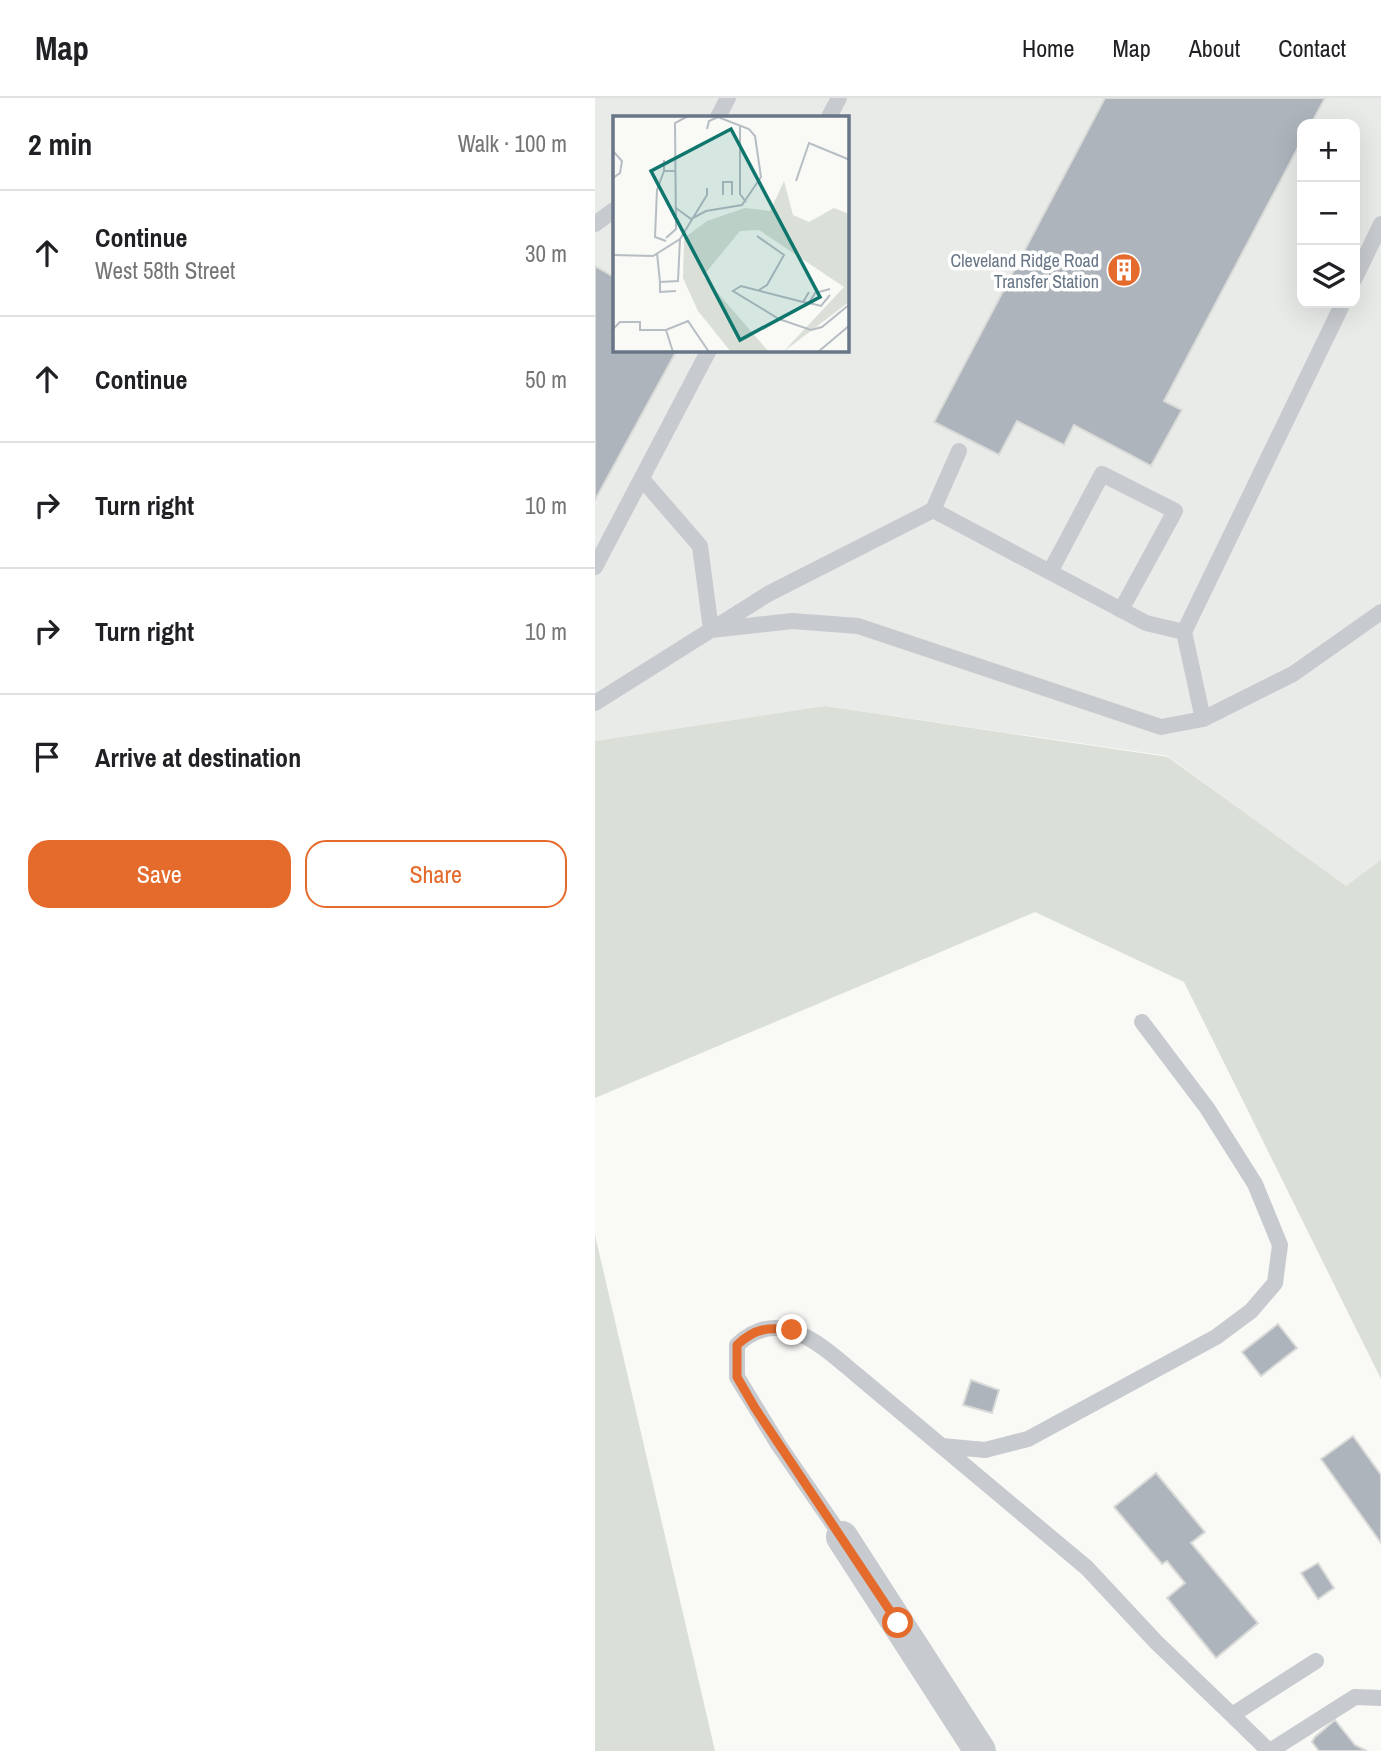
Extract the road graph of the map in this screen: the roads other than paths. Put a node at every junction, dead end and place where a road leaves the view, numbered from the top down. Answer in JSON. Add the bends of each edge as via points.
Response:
{"nodes":[{"id":1,"x":728,"y":98,"type":"edge"},
{"id":2,"x":839,"y":98,"type":"edge"},
{"id":3,"x":719,"y":116,"type":"edge"},
{"id":4,"x":830,"y":116,"type":"edge"},
{"id":5,"x":613,"y":212,"type":"edge"},
{"id":6,"x":595,"y":224,"type":"edge"},
{"id":7,"x":1381,"y":224,"type":"edge"},
{"id":8,"x":1360,"y":268,"type":"edge"},
{"id":9,"x":1341,"y":308,"type":"edge"},
{"id":10,"x":708,"y":352,"type":"edge"},
{"id":11,"x":960,"y":451,"type":"dead end"},
{"id":12,"x":642,"y":478,"type":"junction"},
{"id":13,"x":933,"y":510,"type":"junction"},
{"id":14,"x":595,"y":566,"type":"edge"},
{"id":15,"x":1049,"y":572,"type":"junction"},
{"id":16,"x":1121,"y":610,"type":"junction"},
{"id":17,"x":1381,"y":612,"type":"edge"},
{"id":18,"x":711,"y":630,"type":"junction"},
{"id":19,"x":1184,"y":632,"type":"junction"},
{"id":20,"x":595,"y":703,"type":"edge"},
{"id":21,"x":1203,"y":719,"type":"junction"},
{"id":22,"x":1142,"y":1023,"type":"dead end"},
{"id":23,"x":942,"y":1446,"type":"junction"},
{"id":24,"x":842,"y":1537,"type":"joint"},
{"id":25,"x":1316,"y":1661,"type":"dead end"},
{"id":26,"x":1381,"y":1698,"type":"edge"},
{"id":27,"x":1232,"y":1714,"type":"junction"},
{"id":28,"x":980,"y":1751,"type":"edge"},
{"id":29,"x":1270,"y":1751,"type":"edge"}],
"edges":[{"from":1,"to":3,"type":"lane"},
{"from":2,"to":4,"type":"lane"},
{"from":5,"to":6,"type":"lane"},
{"from":7,"to":8,"type":"lane"},
{"from":9,"to":19,"type":"lane"},
{"from":10,"to":12,"type":"lane"},
{"from":11,"to":13,"type":"lane"},
{"from":12,"to":14,"type":"lane"},
{"from":12,"to":18,"type":"lane","via":[[700,546]]},
{"from":13,"to":15,"type":"lane"},
{"from":13,"to":18,"type":"lane","via":[[768,594]]},
{"from":15,"to":16,"type":"lane"},
{"from":15,"to":16,"type":"lane","via":[[1102,474],[1175,511]]},
{"from":16,"to":19,"type":"lane","via":[[1146,623]]},
{"from":17,"to":21,"type":"lane","via":[[1293,674]]},
{"from":18,"to":20,"type":"lane"},
{"from":18,"to":21,"type":"lane","via":[[792,621],[858,626],[1161,727]]},
{"from":19,"to":21,"type":"lane"},
{"from":22,"to":23,"type":"lane","via":[[1207,1108],[1255,1184],[1280,1245],[1275,1283],[1251,1311],[1216,1337],[1028,1439],[985,1450]]},
{"from":23,"to":24,"type":"lane","via":[[822,1346],[792,1330],[761,1328],[737,1345],[737,1377]]},
{"from":23,"to":27,"type":"lane","via":[[1087,1568]]},
{"from":24,"to":28,"type":"street"},
{"from":25,"to":27,"type":"lane"},
{"from":26,"to":29,"type":"lane","via":[[1355,1696]]},
{"from":27,"to":29,"type":"lane"}]}
